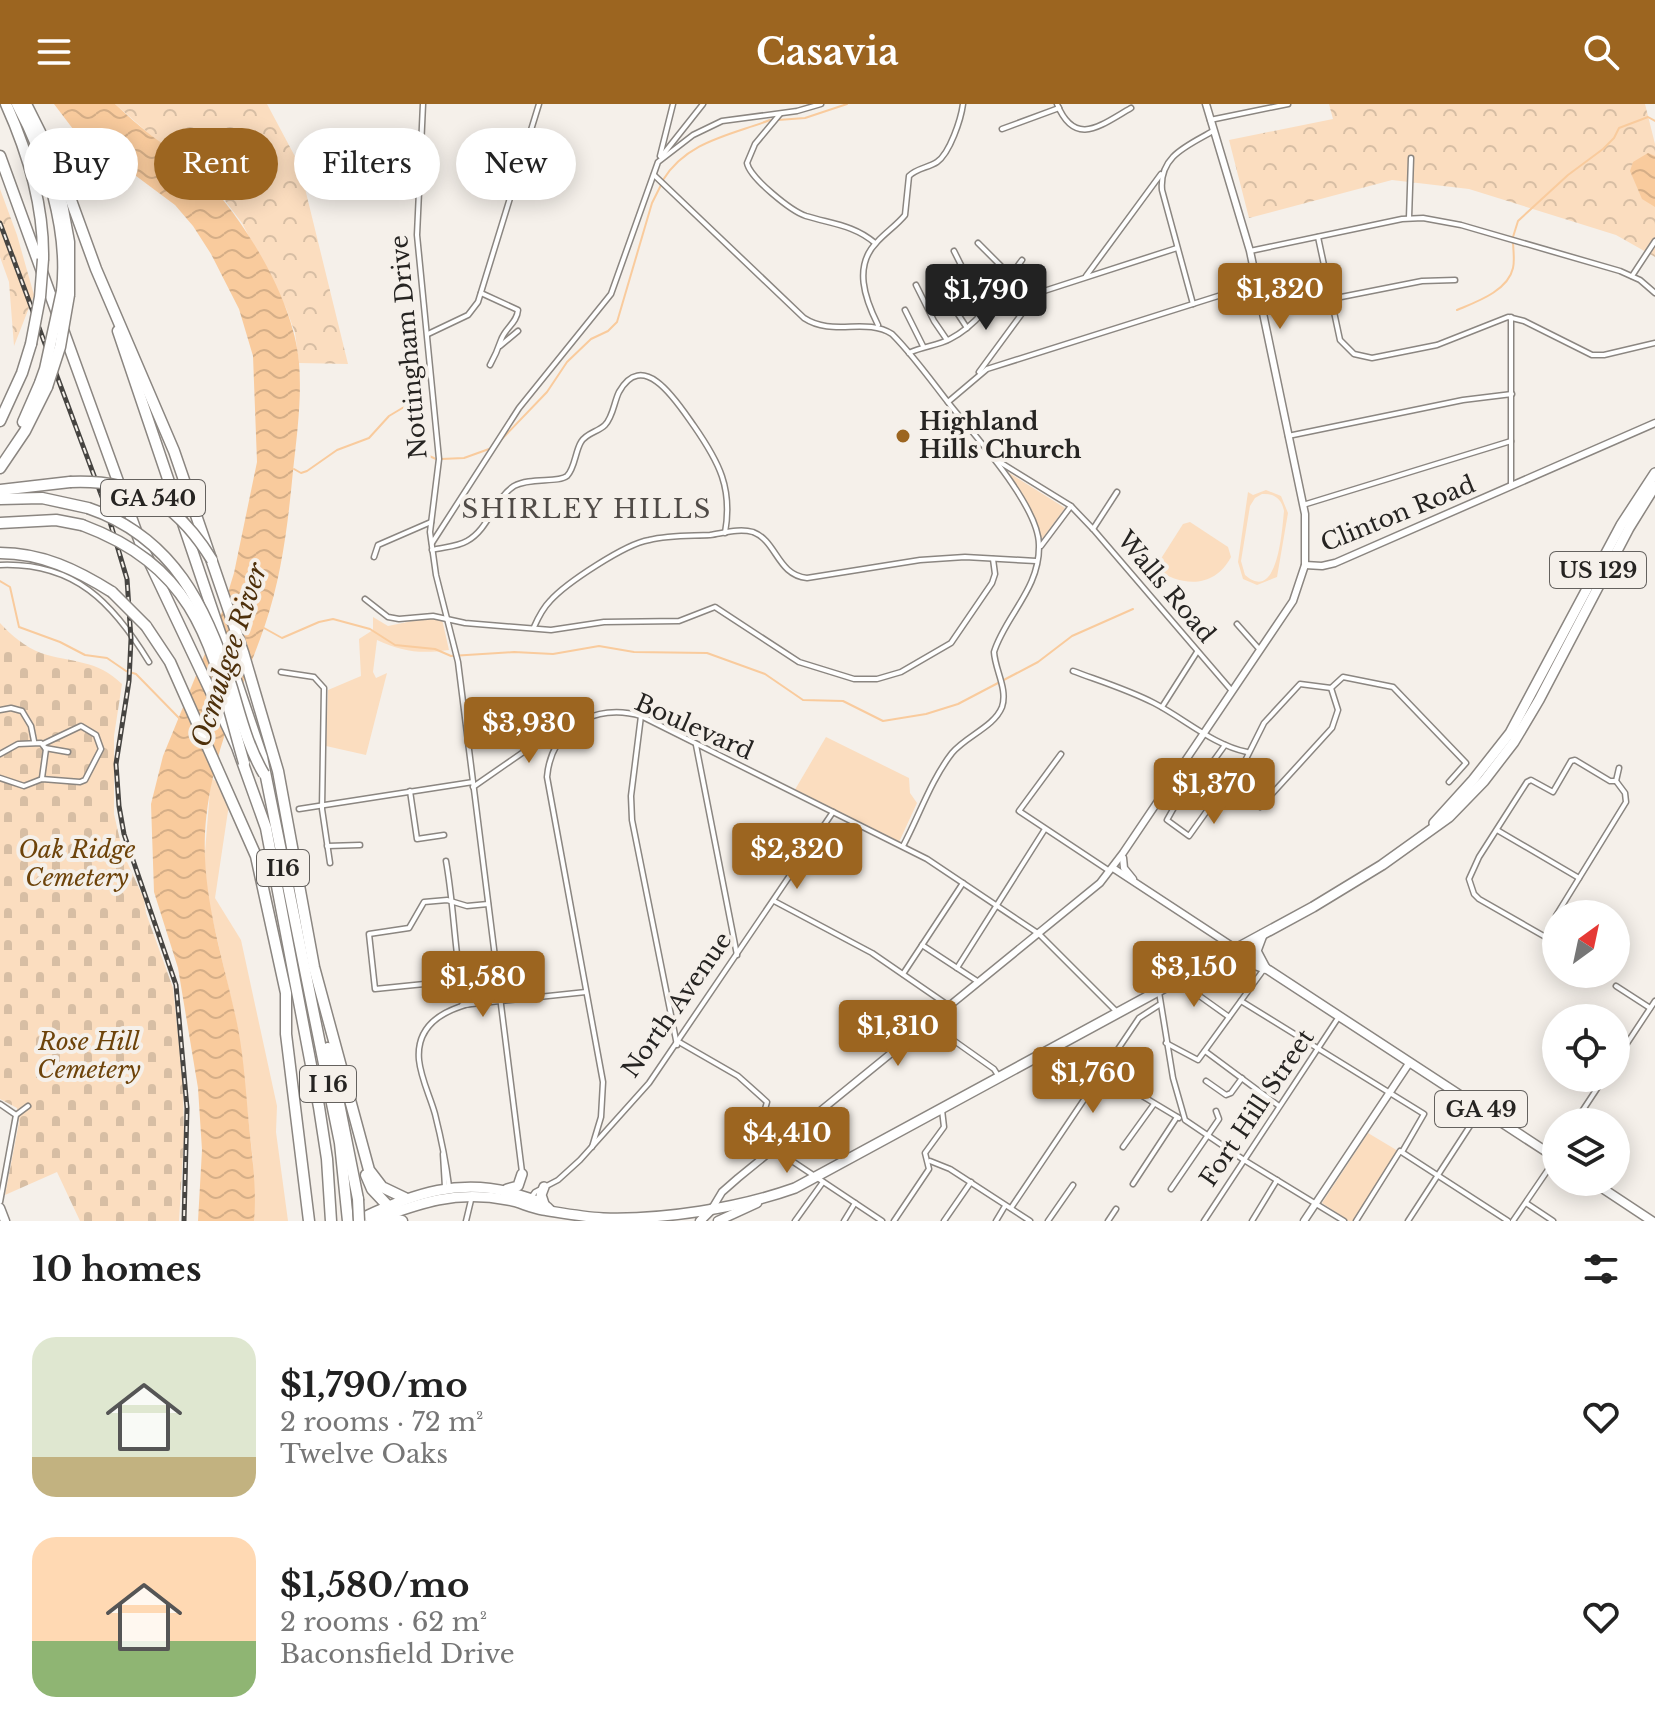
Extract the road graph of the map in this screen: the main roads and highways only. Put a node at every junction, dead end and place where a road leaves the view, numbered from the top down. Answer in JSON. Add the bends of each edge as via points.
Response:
{"nodes":[{"id":1,"x":6,"y":104,"type":"edge"},
{"id":2,"x":17,"y":104,"type":"edge"},
{"id":3,"x":26,"y":104,"type":"edge"},
{"id":4,"x":39,"y":128,"type":"edge"},
{"id":5,"x":0,"y":156,"type":"edge"},
{"id":6,"x":63,"y":200,"type":"edge"},
{"id":7,"x":71,"y":200,"type":"edge"},
{"id":8,"x":96,"y":269,"type":"junction"},
{"id":9,"x":65,"y":293,"type":"junction"},
{"id":10,"x":44,"y":385,"type":"junction"},
{"id":11,"x":0,"y":421,"type":"edge"},
{"id":12,"x":0,"y":457,"type":"edge"},
{"id":13,"x":0,"y":468,"type":"edge"},
{"id":14,"x":1655,"y":473,"type":"edge"},
{"id":15,"x":1655,"y":486,"type":"edge"},
{"id":16,"x":0,"y":490,"type":"edge"},
{"id":17,"x":0,"y":499,"type":"edge"},
{"id":18,"x":0,"y":523,"type":"edge"},
{"id":19,"x":0,"y":553,"type":"edge"},
{"id":20,"x":212,"y":560,"type":"junction"},
{"id":21,"x":244,"y":763,"type":"junction"},
{"id":22,"x":264,"y":774,"type":"junction"},
{"id":23,"x":1427,"y":832,"type":"junction"},
{"id":24,"x":1262,"y":934,"type":"junction"},
{"id":25,"x":1235,"y":948,"type":"junction"},
{"id":26,"x":1213,"y":960,"type":"junction"},
{"id":27,"x":302,"y":962,"type":"joint"},
{"id":28,"x":314,"y":967,"type":"junction"},
{"id":29,"x":1265,"y":968,"type":"junction"},
{"id":30,"x":348,"y":1099,"type":"junction"},
{"id":31,"x":1542,"y":1147,"type":"edge"},
{"id":32,"x":522,"y":1174,"type":"road end"},
{"id":33,"x":544,"y":1187,"type":"road end"},
{"id":34,"x":497,"y":1189,"type":"junction"},
{"id":35,"x":448,"y":1191,"type":"junction"},
{"id":36,"x":473,"y":1191,"type":"junction"},
{"id":37,"x":1614,"y":1196,"type":"edge"},
{"id":38,"x":405,"y":1198,"type":"junction"},
{"id":39,"x":767,"y":1198,"type":"junction"},
{"id":40,"x":527,"y":1201,"type":"junction"},
{"id":41,"x":0,"y":1205,"type":"edge"},
{"id":42,"x":547,"y":1207,"type":"junction"},
{"id":43,"x":713,"y":1207,"type":"junction"},
{"id":44,"x":397,"y":1215,"type":"edge"},
{"id":45,"x":682,"y":1215,"type":"edge"},
{"id":46,"x":331,"y":1217,"type":"edge"},
{"id":47,"x":308,"y":1218,"type":"edge"},
{"id":48,"x":365,"y":1220,"type":"edge"},
{"id":49,"x":623,"y":1220,"type":"edge"},
{"id":50,"x":5,"y":1221,"type":"edge"},
{"id":51,"x":348,"y":1221,"type":"edge"},
{"id":52,"x":384,"y":1221,"type":"edge"},
{"id":53,"x":698,"y":1221,"type":"edge"},
{"id":54,"x":718,"y":1221,"type":"edge"},
{"id":55,"x":1652,"y":1221,"type":"edge"}],
"edges":[{"from":1,"to":11,"type":"highway","bridge":true,"via":[[35,185],[43,259],[31,344]]},
{"from":2,"to":9,"type":"highway","via":[[41,153],[55,200]]},
{"from":3,"to":4,"type":"highway"},
{"from":5,"to":21,"type":"highway","number":"I 16","bridge":true,"via":[[140,542]]},
{"from":6,"to":9,"type":"highway","via":[[68,228]]},
{"from":7,"to":8,"type":"highway"},
{"from":8,"to":20,"type":"highway","bridge":true},
{"from":8,"to":22,"type":"highway"},
{"from":9,"to":10,"type":"highway","bridge":true,"via":[[60,347]]},
{"from":10,"to":12,"type":"highway"},
{"from":10,"to":13,"type":"highway","via":[[25,431]]},
{"from":14,"to":23,"type":"highway","number":"US 129","via":[[1621,525],[1510,733]]},
{"from":15,"to":23,"type":"highway","number":"US 129","via":[[1514,742],[1463,803]]},
{"from":16,"to":20,"type":"highway","number":"GA 540","bridge":true,"via":[[70,482],[117,484],[153,497],[184,522]]},
{"from":17,"to":22,"type":"highway","number":"I16","bridge":true,"via":[[42,498],[88,508],[120,520],[157,547],[202,609],[251,753]]},
{"from":18,"to":21,"type":"highway","number":"GA 540","bridge":true,"via":[[56,520],[82,525],[138,551],[165,573],[195,616],[217,669]]},
{"from":19,"to":47,"type":"highway","bridge":true,"via":[[43,558],[112,592],[146,626],[170,662],[256,856],[286,993]]},
{"from":20,"to":28,"type":"highway","number":"I 16","via":[[278,771]]},
{"from":21,"to":46,"type":"highway","number":"I 16","via":[[266,828],[319,1107]]},
{"from":22,"to":27,"type":"highway","number":"I16"},
{"from":23,"to":24,"type":"highway","number":"US 129","via":[[1362,878]]},
{"from":24,"to":25,"type":"highway","number":"US 129"},
{"from":24,"to":29,"type":"highway","via":[[1256,951]]},
{"from":25,"to":26,"type":"highway","number":"US 129"},
{"from":25,"to":29,"type":"main road","number":"GA 49"},
{"from":26,"to":29,"type":"highway","number":"GA 49","via":[[1240,959]]},
{"from":26,"to":39,"type":"highway","number":"US 129","via":[[819,1179]]},
{"from":27,"to":51,"type":"highway","number":"I 16","via":[[340,1143]]},
{"from":28,"to":30,"type":"highway"},
{"from":28,"to":48,"type":"highway","number":"I 16","bridge":true},
{"from":29,"to":31,"type":"main road","number":"GA 49"},
{"from":30,"to":38,"type":"highway","via":[[374,1179]]},
{"from":30,"to":44,"type":"highway","via":[[361,1163],[372,1189]]},
{"from":32,"to":34,"type":"highway","via":[[516,1187]]},
{"from":33,"to":42,"type":"highway","via":[[541,1195]]},
{"from":34,"to":36,"type":"highway","number":"US 129"},
{"from":34,"to":40,"type":"highway","number":"US 129"},
{"from":35,"to":36,"type":"highway","number":"US 129"},
{"from":35,"to":38,"type":"highway","number":"US 129"},
{"from":35,"to":44,"type":"highway","number":"US 129"},
{"from":36,"to":40,"type":"highway","number":"US 129"},
{"from":37,"to":55,"type":"main road"},
{"from":38,"to":44,"type":"highway","number":"US 129"},
{"from":39,"to":43,"type":"highway","number":"US 129"},
{"from":39,"to":54,"type":"main road"},
{"from":40,"to":42,"type":"highway","number":"US 129"},
{"from":41,"to":50,"type":"main road"},
{"from":42,"to":49,"type":"highway","number":"US 129"},
{"from":43,"to":45,"type":"highway","number":"US 129"},
{"from":43,"to":53,"type":"main road"},
{"from":44,"to":48,"type":"highway"},
{"from":44,"to":52,"type":"highway"},
{"from":45,"to":49,"type":"highway","number":"US 129"},
{"from":45,"to":53,"type":"main road"}]}
